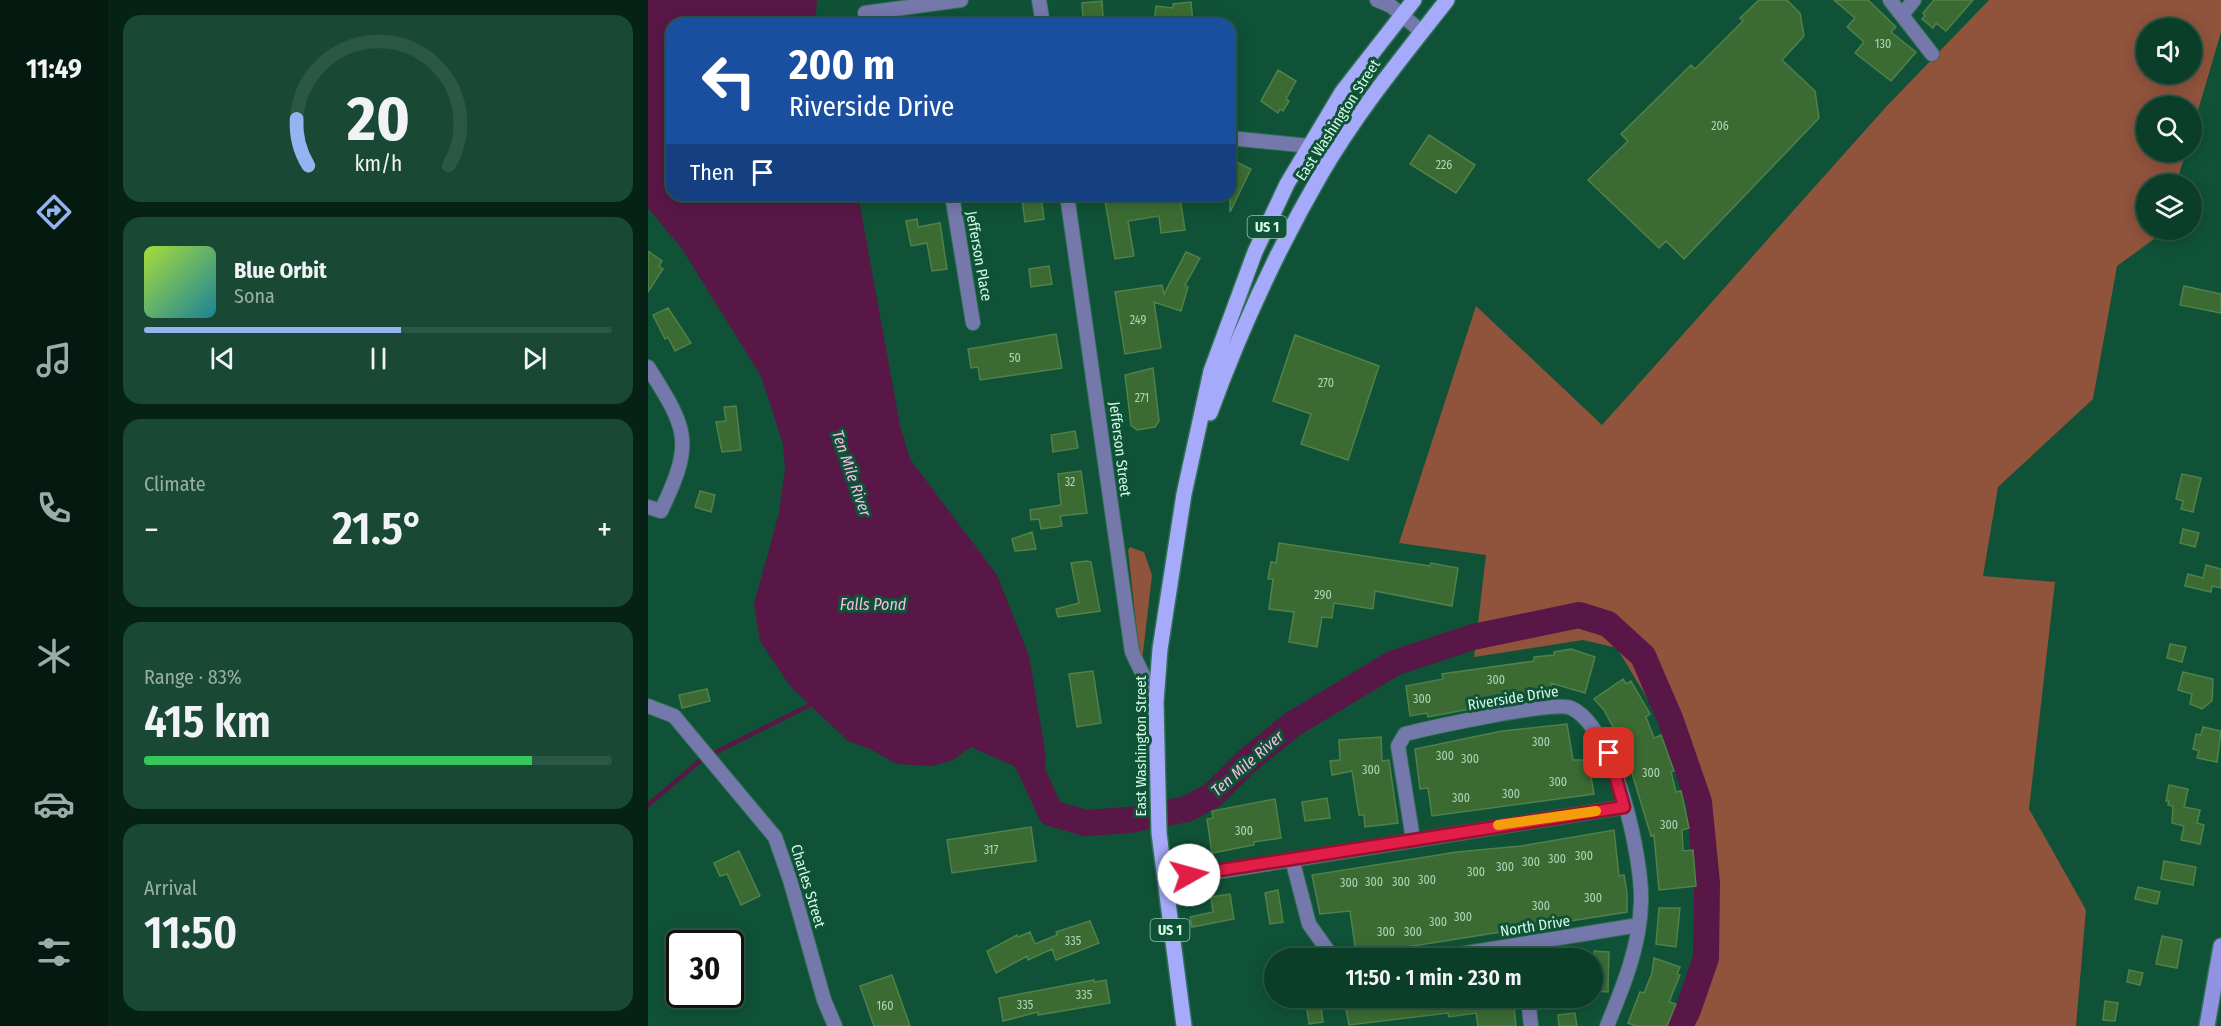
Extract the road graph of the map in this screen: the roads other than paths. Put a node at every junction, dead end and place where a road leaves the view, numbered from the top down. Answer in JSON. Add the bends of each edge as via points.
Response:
{"nodes":[{"id":1,"x":961,"y":0,"type":"edge"},
{"id":2,"x":1039,"y":0,"type":"edge"},
{"id":3,"x":1377,"y":0,"type":"edge"},
{"id":4,"x":1414,"y":0,"type":"edge"},
{"id":5,"x":1447,"y":0,"type":"edge"},
{"id":6,"x":1890,"y":0,"type":"edge"},
{"id":7,"x":1914,"y":0,"type":"edge"},
{"id":8,"x":901,"y":3,"type":"edge"},
{"id":9,"x":865,"y":13,"type":"dead end"},
{"id":10,"x":1403,"y":15,"type":"junction"},
{"id":11,"x":1902,"y":15,"type":"junction"},
{"id":12,"x":1042,"y":18,"type":"edge"},
{"id":13,"x":1422,"y":32,"type":"junction"},
{"id":14,"x":1932,"y":54,"type":"dead end"},
{"id":15,"x":1236,"y":139,"type":"edge"},
{"id":16,"x":1310,"y":146,"type":"junction"},
{"id":17,"x":953,"y":201,"type":"edge"},
{"id":18,"x":1068,"y":201,"type":"edge"},
{"id":19,"x":974,"y":323,"type":"dead end"},
{"id":20,"x":648,"y":367,"type":"edge"},
{"id":21,"x":1190,"y":467,"type":"junction"},
{"id":22,"x":648,"y":507,"type":"edge"},
{"id":23,"x":1156,"y":702,"type":"junction"},
{"id":24,"x":648,"y":705,"type":"edge"},
{"id":25,"x":1624,"y":807,"type":"junction"},
{"id":26,"x":1413,"y":839,"type":"junction"},
{"id":27,"x":1292,"y":859,"type":"junction"},
{"id":28,"x":1164,"y":878,"type":"junction"},
{"id":29,"x":1639,"y":926,"type":"junction"},
{"id":30,"x":2221,"y":946,"type":"edge"},
{"id":31,"x":1326,"y":948,"type":"edge"},
{"id":32,"x":1540,"y":948,"type":"edge"},
{"id":33,"x":2219,"y":967,"type":"edge"},
{"id":34,"x":1529,"y":1008,"type":"edge"},
{"id":35,"x":835,"y":1026,"type":"edge"},
{"id":36,"x":1184,"y":1026,"type":"edge"},
{"id":37,"x":1532,"y":1026,"type":"edge"},
{"id":38,"x":1607,"y":1026,"type":"edge"},
{"id":39,"x":2207,"y":1026,"type":"edge"}],
"edges":[{"from":1,"to":8,"type":"street"},
{"from":2,"to":12,"type":"street"},
{"from":3,"to":10,"type":"street"},
{"from":4,"to":10,"type":"main road","name":"East Washington Street","number":"US 1"},
{"from":5,"to":13,"type":"main road","name":"East Washington Street","number":"US 1"},
{"from":6,"to":11,"type":"street"},
{"from":7,"to":11,"type":"street"},
{"from":8,"to":9,"type":"street"},
{"from":10,"to":13,"type":"street"},
{"from":10,"to":16,"type":"main road","name":"East Washington Street","number":"US 1","via":[[1342,92]]},
{"from":11,"to":14,"type":"street"},
{"from":13,"to":21,"type":"main road","name":"East Washington Street","number":"US 1","via":[[1322,173],[1230,359]]},
{"from":15,"to":16,"type":"street"},
{"from":16,"to":21,"type":"main road","name":"East Washington Street","number":"US 1","via":[[1287,184],[1251,263],[1211,371]]},
{"from":17,"to":19,"type":"street","name":"Jefferson Place"},
{"from":18,"to":23,"type":"street","name":"Jefferson Street","via":[[1132,652]]},
{"from":20,"to":22,"type":"street","via":[[672,405],[684,435],[676,479],[661,511]]},
{"from":21,"to":23,"type":"main road","name":"East Washington Street","number":"US 1","via":[[1160,649]]},
{"from":23,"to":28,"type":"main road","name":"East Washington Street","number":"US 1","via":[[1157,795]]},
{"from":24,"to":35,"type":"street","name":"Charles Street","via":[[674,716],[775,837]]},
{"from":25,"to":26,"type":"street"},
{"from":25,"to":26,"type":"street","name":"Riverside Drive","via":[[1609,753],[1591,721],[1569,706],[1541,708],[1405,734],[1398,746]]},
{"from":25,"to":29,"type":"street","name":"Riverside Drive","via":[[1638,859]]},
{"from":26,"to":27,"type":"street"},
{"from":27,"to":28,"type":"street"},
{"from":27,"to":31,"type":"street","via":[[1309,924]]},
{"from":28,"to":36,"type":"main road","name":"East Washington Street","number":"US 1"},
{"from":29,"to":32,"type":"street","name":"North Drive"},
{"from":29,"to":38,"type":"street","name":"Riverside Drive","via":[[1623,987]]},
{"from":30,"to":33,"type":"main road"},
{"from":33,"to":39,"type":"main road"},
{"from":34,"to":37,"type":"street"}]}
